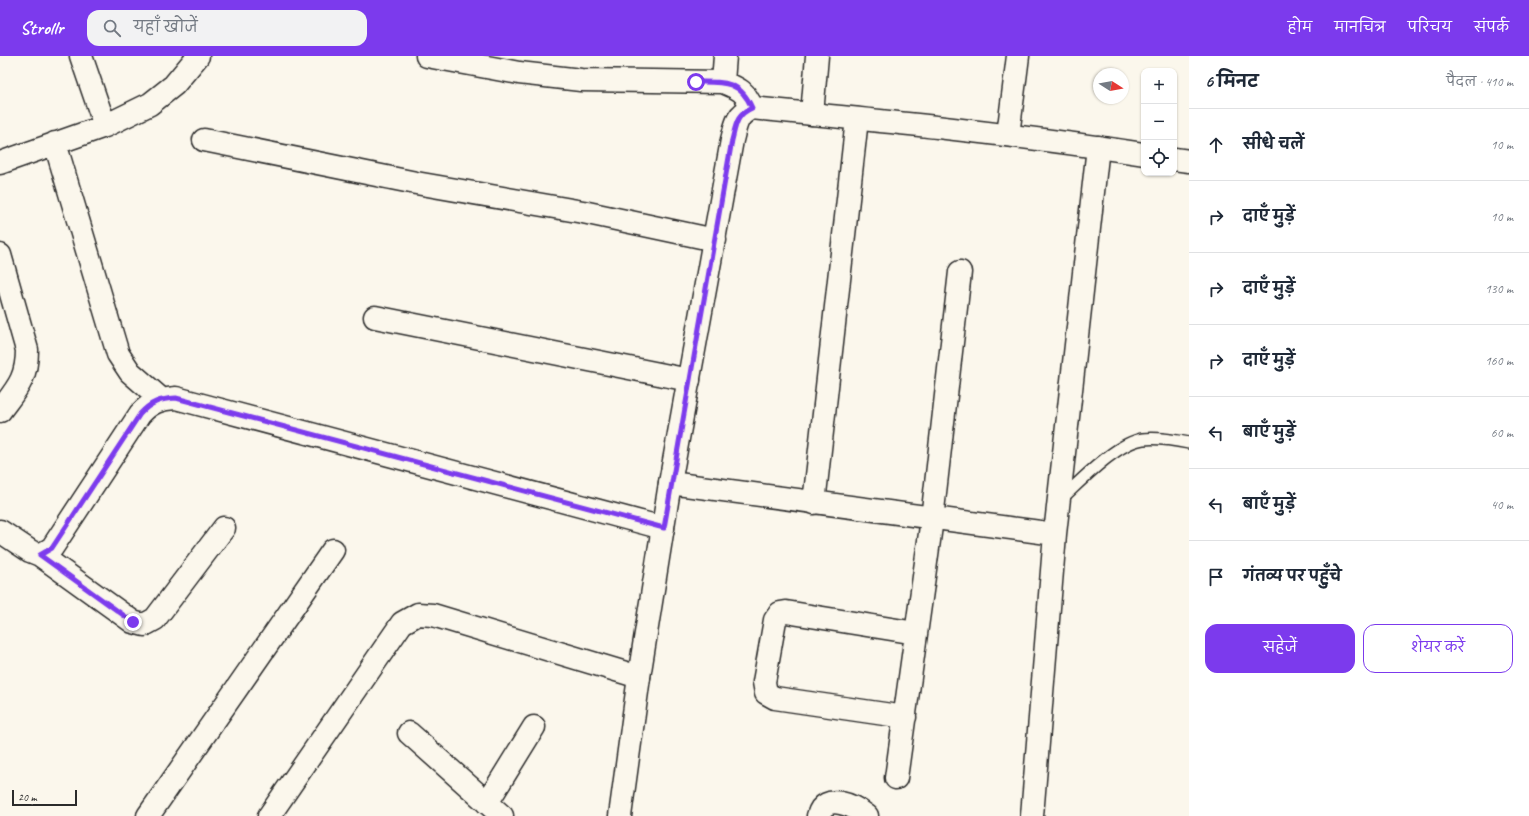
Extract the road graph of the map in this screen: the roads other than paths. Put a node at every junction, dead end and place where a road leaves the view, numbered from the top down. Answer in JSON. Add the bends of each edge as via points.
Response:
{"nodes":[{"id":1,"x":81,"y":56,"type":"edge"},
{"id":2,"x":198,"y":56,"type":"edge"},
{"id":3,"x":427,"y":56,"type":"edge"},
{"id":4,"x":725,"y":56,"type":"edge"},
{"id":5,"x":817,"y":56,"type":"edge"},
{"id":6,"x":1018,"y":56,"type":"edge"},
{"id":7,"x":449,"y":58,"type":"edge"},
{"id":8,"x":520,"y":65,"type":"edge"},
{"id":9,"x":723,"y":82,"type":"junction"},
{"id":10,"x":752,"y":108,"type":"junction"},
{"id":11,"x":812,"y":114,"type":"junction"},
{"id":12,"x":857,"y":119,"type":"junction"},
{"id":13,"x":105,"y":126,"type":"junction"},
{"id":14,"x":1008,"y":135,"type":"junction"},
{"id":15,"x":204,"y":140,"type":"dead end"},
{"id":16,"x":55,"y":143,"type":"junction"},
{"id":17,"x":1098,"y":147,"type":"junction"},
{"id":18,"x":1141,"y":154,"type":"edge"},
{"id":19,"x":1177,"y":160,"type":"edge"},
{"id":20,"x":1189,"y":162,"type":"edge"},
{"id":21,"x":0,"y":164,"type":"edge"},
{"id":22,"x":715,"y":240,"type":"junction"},
{"id":23,"x":0,"y":255,"type":"edge"},
{"id":24,"x":960,"y":272,"type":"dead end"},
{"id":25,"x":375,"y":318,"type":"dead end"},
{"id":26,"x":689,"y":380,"type":"junction"},
{"id":27,"x":161,"y":399,"type":"junction"},
{"id":28,"x":0,"y":411,"type":"edge"},
{"id":29,"x":1189,"y":443,"type":"edge"},
{"id":30,"x":670,"y":483,"type":"junction"},
{"id":31,"x":1059,"y":500,"type":"junction"},
{"id":32,"x":814,"y":503,"type":"junction"},
{"id":33,"x":932,"y":519,"type":"junction"},
{"id":34,"x":224,"y":528,"type":"dead end"},
{"id":35,"x":664,"y":528,"type":"junction"},
{"id":36,"x":0,"y":531,"type":"edge"},
{"id":37,"x":1055,"y":534,"type":"junction"},
{"id":38,"x":333,"y":550,"type":"dead end"},
{"id":39,"x":40,"y":555,"type":"junction"},
{"id":40,"x":916,"y":633,"type":"junction"},
{"id":41,"x":639,"y":677,"type":"junction"},
{"id":42,"x":905,"y":717,"type":"junction"},
{"id":43,"x":534,"y":727,"type":"dead end"},
{"id":44,"x":408,"y":733,"type":"dead end"},
{"id":45,"x":896,"y":778,"type":"dead end"},
{"id":46,"x":494,"y":809,"type":"edge"},
{"id":47,"x":148,"y":816,"type":"edge"},
{"id":48,"x":270,"y":816,"type":"edge"},
{"id":49,"x":620,"y":816,"type":"edge"},
{"id":50,"x":818,"y":816,"type":"edge"},
{"id":51,"x":867,"y":816,"type":"edge"},
{"id":52,"x":1032,"y":816,"type":"edge"}],
"edges":[{"from":1,"to":13,"type":"street"},
{"from":2,"to":13,"type":"street","via":[[174,85],[150,104]]},
{"from":3,"to":7,"type":"street"},
{"from":4,"to":9,"type":"street"},
{"from":5,"to":11,"type":"street"},
{"from":6,"to":14,"type":"street"},
{"from":7,"to":8,"type":"street"},
{"from":8,"to":9,"type":"street","via":[[606,82]]},
{"from":9,"to":10,"type":"street","via":[[740,89],[747,96]]},
{"from":10,"to":11,"type":"street"},
{"from":10,"to":22,"type":"street","via":[[743,112],[732,140]]},
{"from":11,"to":12,"type":"street"},
{"from":12,"to":14,"type":"street"},
{"from":12,"to":32,"type":"street"},
{"from":13,"to":16,"type":"street"},
{"from":14,"to":17,"type":"street"},
{"from":15,"to":22,"type":"street","via":[[416,183],[583,212]]},
{"from":16,"to":21,"type":"street"},
{"from":16,"to":27,"type":"street","via":[[118,354],[130,372]]},
{"from":17,"to":18,"type":"street"},
{"from":17,"to":31,"type":"street"},
{"from":19,"to":20,"type":"street"},
{"from":22,"to":26,"type":"street"},
{"from":23,"to":28,"type":"street","via":[[27,350],[27,366],[21,384]]},
{"from":24,"to":33,"type":"street"},
{"from":25,"to":26,"type":"street"},
{"from":26,"to":30,"type":"street"},
{"from":27,"to":35,"type":"street","via":[[176,398]]},
{"from":27,"to":39,"type":"street","via":[[149,404],[140,414],[52,548]]},
{"from":29,"to":31,"type":"lane","via":[[1143,439],[1122,446]]},
{"from":30,"to":32,"type":"street"},
{"from":30,"to":35,"type":"street"},
{"from":31,"to":37,"type":"street"},
{"from":32,"to":33,"type":"street"},
{"from":33,"to":37,"type":"street"},
{"from":33,"to":40,"type":"street"},
{"from":34,"to":39,"type":"street","via":[[155,619],[144,625],[133,622]]},
{"from":35,"to":41,"type":"street"},
{"from":36,"to":39,"type":"street"},
{"from":37,"to":52,"type":"street"},
{"from":38,"to":47,"type":"street"},
{"from":40,"to":42,"type":"street"},
{"from":40,"to":42,"type":"street","via":[[780,613],[775,620],[764,682],[766,693],[775,698]]},
{"from":41,"to":48,"type":"street","via":[[433,615],[418,614],[402,623]]},
{"from":41,"to":49,"type":"street"},
{"from":42,"to":45,"type":"street"},
{"from":43,"to":46,"type":"street"},
{"from":44,"to":46,"type":"street"},
{"from":50,"to":51,"type":"street","via":[[829,804],[841,802],[855,807]]}]}
